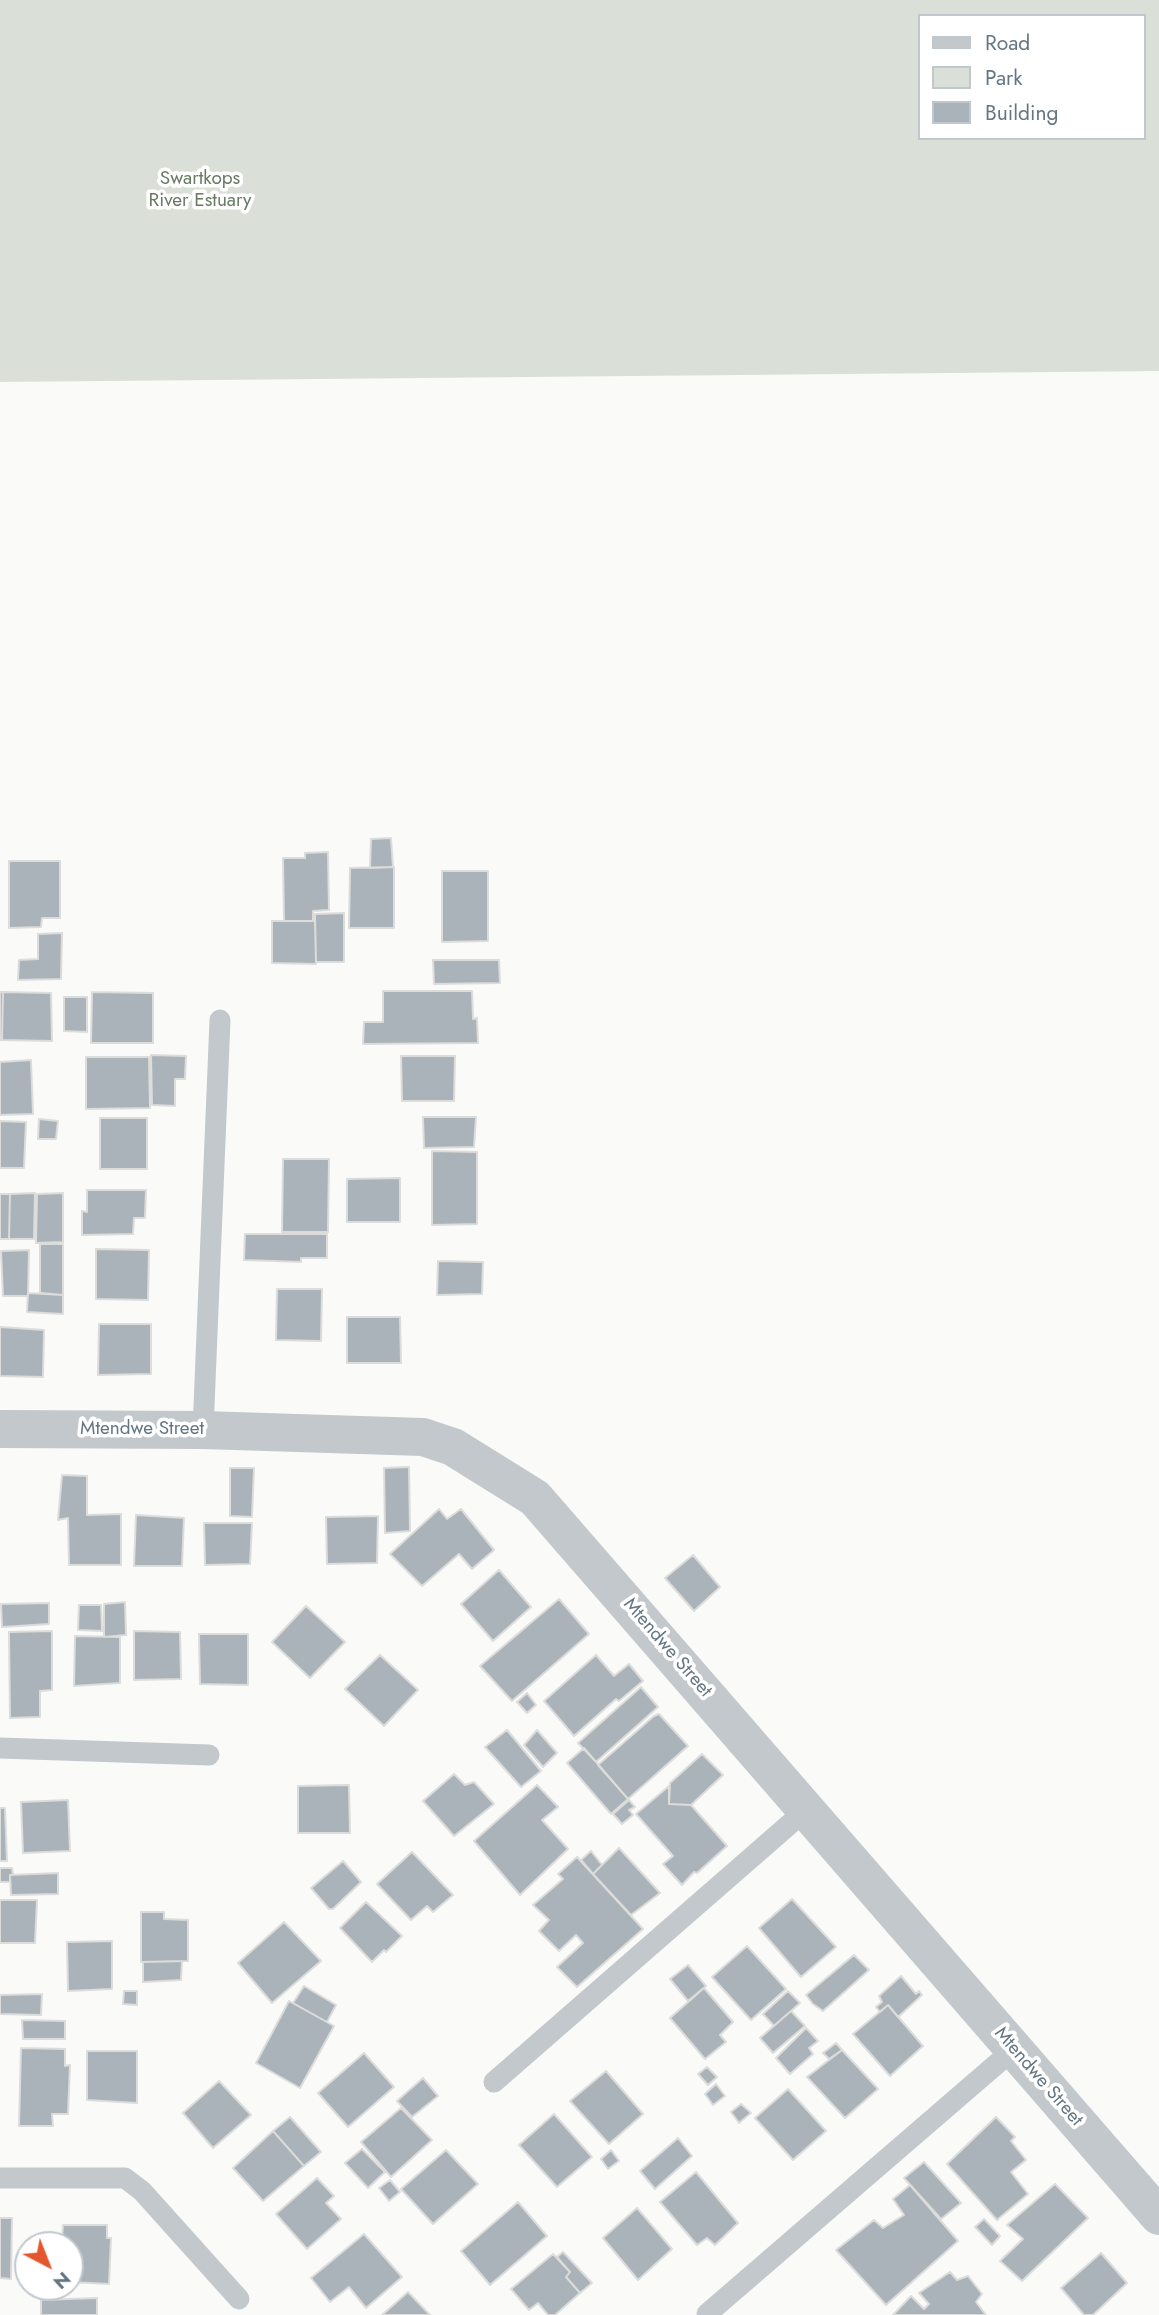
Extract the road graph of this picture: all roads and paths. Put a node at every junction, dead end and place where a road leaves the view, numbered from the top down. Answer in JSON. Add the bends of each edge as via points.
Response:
{"nodes":[{"id":1,"x":220,"y":1020,"type":"dead end"},
{"id":2,"x":0,"y":1429,"type":"edge"},
{"id":3,"x":203,"y":1430,"type":"junction"},
{"id":4,"x":0,"y":1748,"type":"edge"},
{"id":5,"x":209,"y":1755,"type":"dead end"},
{"id":6,"x":807,"y":1809,"type":"junction"},
{"id":7,"x":1014,"y":2049,"type":"junction"},
{"id":8,"x":494,"y":2082,"type":"dead end"},
{"id":9,"x":0,"y":2178,"type":"edge"},
{"id":10,"x":1159,"y":2216,"type":"edge"},
{"id":11,"x":239,"y":2299,"type":"dead end"},
{"id":12,"x":707,"y":2314,"type":"edge"}],
"edges":[{"from":1,"to":3,"type":"lane"},
{"from":2,"to":3,"type":"street","name":"Mtendwe Street"},
{"from":3,"to":6,"type":"street","name":"Mtendwe Street","via":[[423,1437],[482,1463],[535,1498]]},
{"from":4,"to":5,"type":"lane"},
{"from":6,"to":7,"type":"street","name":"Mtendwe Street"},
{"from":6,"to":8,"type":"lane"},
{"from":7,"to":10,"type":"street","name":"Mtendwe Street"},
{"from":7,"to":12,"type":"lane"},
{"from":9,"to":11,"type":"lane","via":[[125,2178]]}]}
